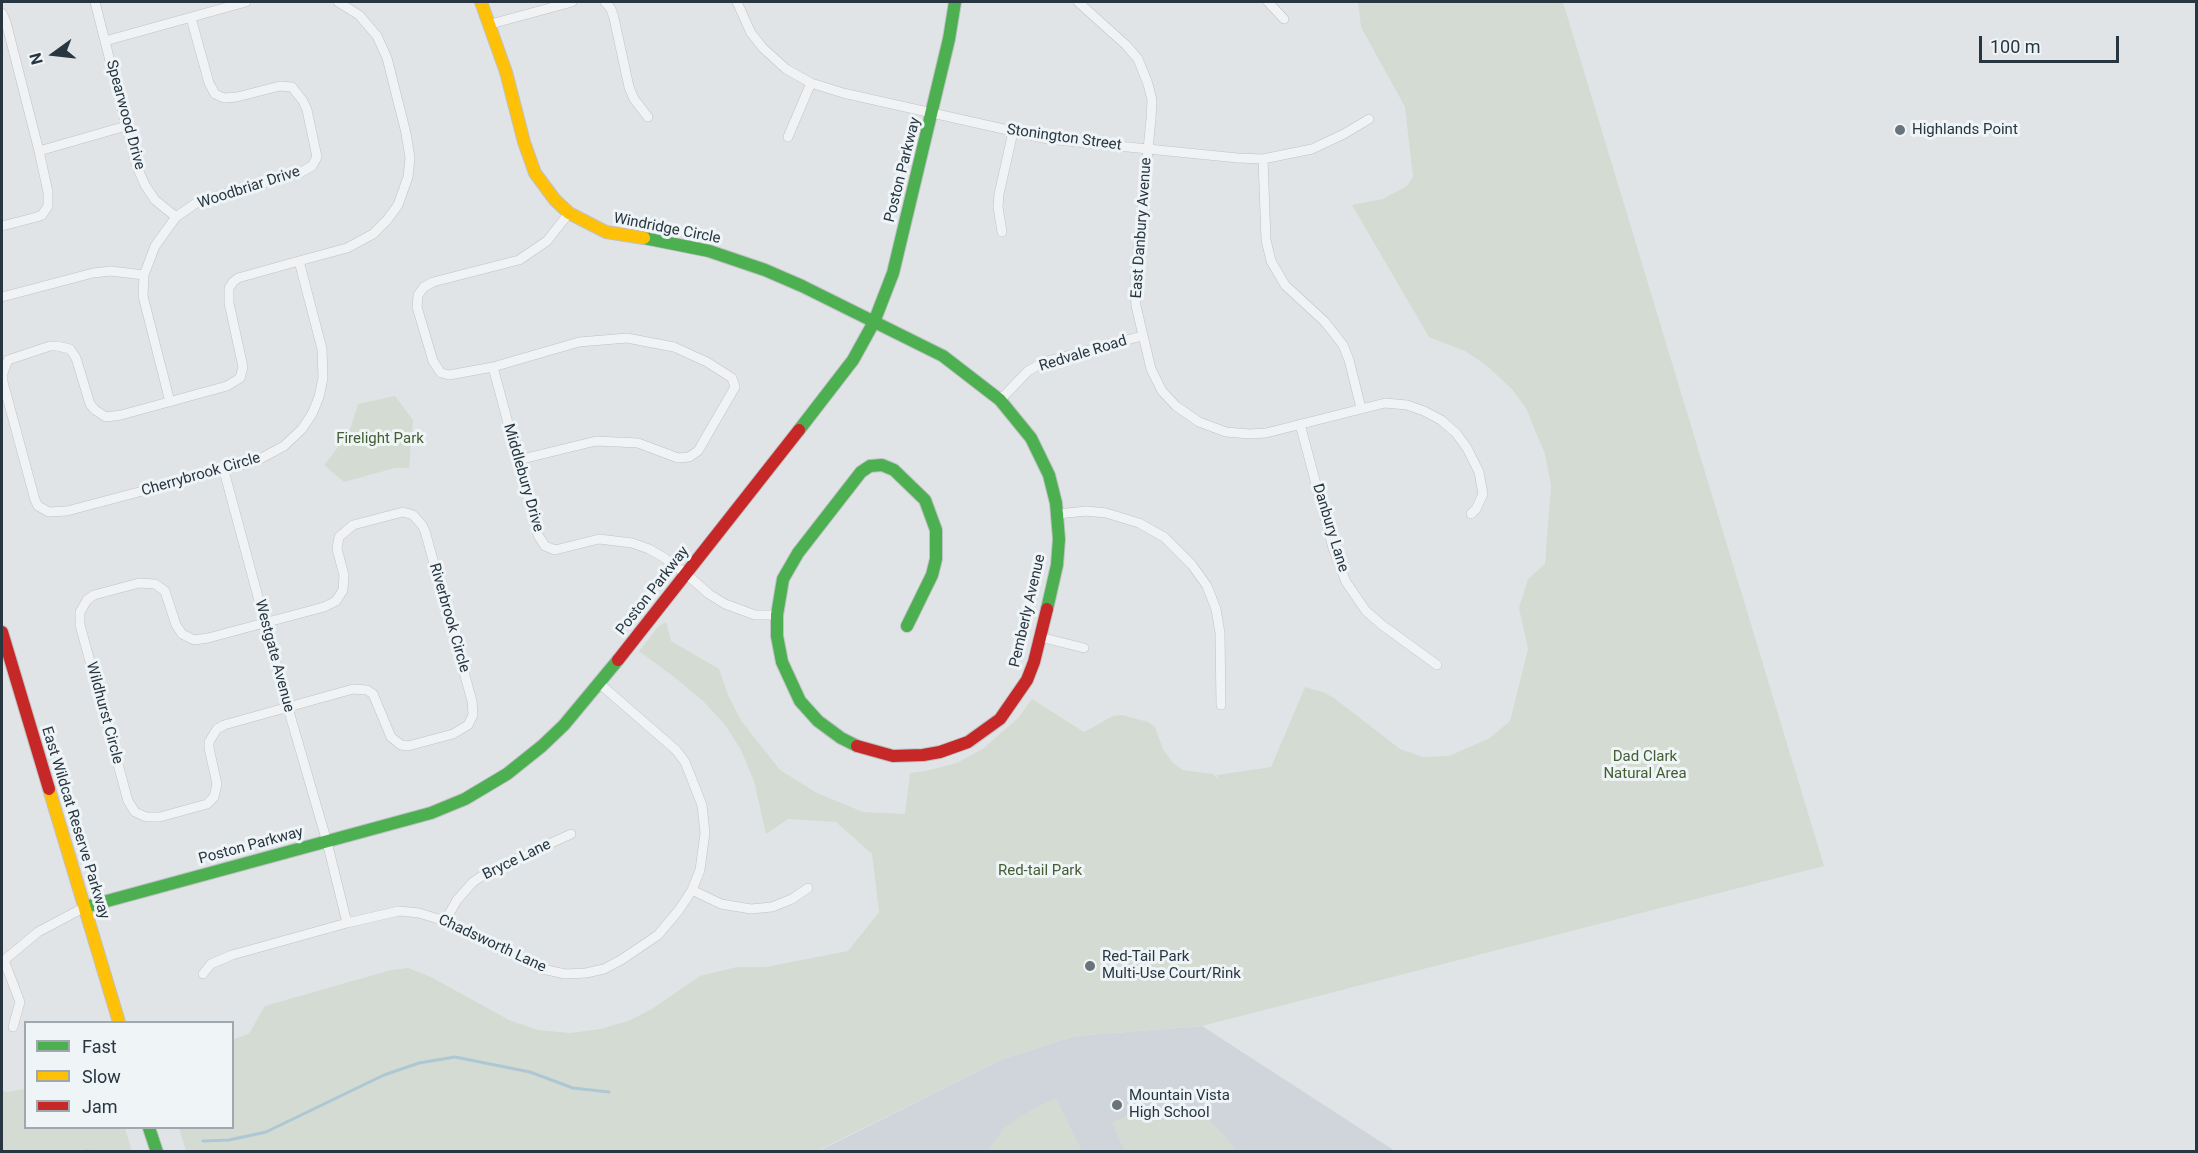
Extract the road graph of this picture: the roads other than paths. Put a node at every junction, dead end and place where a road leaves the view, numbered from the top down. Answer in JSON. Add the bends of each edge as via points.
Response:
{"nodes":[{"id":1,"x":95,"y":2,"type":"edge"},
{"id":2,"x":246,"y":2,"type":"edge"},
{"id":3,"x":338,"y":2,"type":"edge"},
{"id":4,"x":481,"y":2,"type":"edge"},
{"id":5,"x":572,"y":2,"type":"edge"},
{"id":6,"x":605,"y":2,"type":"edge"},
{"id":7,"x":737,"y":2,"type":"edge"},
{"id":8,"x":955,"y":2,"type":"edge"},
{"id":9,"x":1078,"y":2,"type":"edge"},
{"id":10,"x":1268,"y":2,"type":"edge"},
{"id":11,"x":2,"y":13,"type":"edge"},
{"id":12,"x":191,"y":18,"type":"junction"},
{"id":13,"x":1284,"y":19,"type":"dead end"},
{"id":14,"x":491,"y":24,"type":"junction"},
{"id":15,"x":105,"y":41,"type":"junction"},
{"id":16,"x":811,"y":83,"type":"junction"},
{"id":17,"x":932,"y":113,"type":"junction"},
{"id":18,"x":648,"y":117,"type":"dead end"},
{"id":19,"x":1369,"y":119,"type":"dead end"},
{"id":20,"x":126,"y":126,"type":"junction"},
{"id":21,"x":1013,"y":132,"type":"junction"},
{"id":22,"x":788,"y":137,"type":"dead end"},
{"id":23,"x":1148,"y":149,"type":"junction"},
{"id":24,"x":39,"y":151,"type":"junction"},
{"id":25,"x":1263,"y":159,"type":"junction"},
{"id":26,"x":569,"y":213,"type":"junction"},
{"id":27,"x":176,"y":217,"type":"junction"},
{"id":28,"x":2,"y":226,"type":"edge"},
{"id":29,"x":1002,"y":232,"type":"dead end"},
{"id":30,"x":299,"y":261,"type":"junction"},
{"id":31,"x":144,"y":275,"type":"junction"},
{"id":32,"x":2,"y":297,"type":"edge"},
{"id":33,"x":874,"y":322,"type":"junction"},
{"id":34,"x":1142,"y":336,"type":"junction"},
{"id":35,"x":493,"y":367,"type":"junction"},
{"id":36,"x":1000,"y":399,"type":"junction"},
{"id":37,"x":170,"y":402,"type":"junction"},
{"id":38,"x":1361,"y":408,"type":"junction"},
{"id":39,"x":1300,"y":424,"type":"junction"},
{"id":40,"x":518,"y":460,"type":"junction"},
{"id":41,"x":224,"y":471,"type":"junction"},
{"id":42,"x":1058,"y":514,"type":"junction"},
{"id":43,"x":1471,"y":514,"type":"dead end"},
{"id":44,"x":685,"y":573,"type":"junction"},
{"id":45,"x":777,"y":615,"type":"junction"},
{"id":46,"x":265,"y":622,"type":"junction"},
{"id":47,"x":907,"y":626,"type":"dead end"},
{"id":48,"x":2,"y":632,"type":"edge"},
{"id":49,"x":1040,"y":636,"type":"junction"},
{"id":50,"x":1084,"y":648,"type":"dead end"},
{"id":51,"x":1437,"y":665,"type":"dead end"},
{"id":52,"x":600,"y":684,"type":"junction"},
{"id":53,"x":1221,"y":705,"type":"dead end"},
{"id":54,"x":288,"y":708,"type":"junction"},
{"id":55,"x":572,"y":834,"type":"dead end"},
{"id":56,"x":327,"y":842,"type":"junction"},
{"id":57,"x":808,"y":888,"type":"dead end"},
{"id":58,"x":692,"y":890,"type":"junction"},
{"id":59,"x":85,"y":907,"type":"junction"},
{"id":60,"x":445,"y":921,"type":"junction"},
{"id":61,"x":347,"y":923,"type":"junction"},
{"id":62,"x":3,"y":961,"type":"edge"},
{"id":63,"x":203,"y":974,"type":"dead end"},
{"id":64,"x":118,"y":1021,"type":"edge"},
{"id":65,"x":13,"y":1027,"type":"dead end"},
{"id":66,"x":149,"y":1129,"type":"edge"},
{"id":67,"x":157,"y":1152,"type":"edge"}],
"edges":[{"from":1,"to":15,"type":"street","name":"Spearwood Drive"},
{"from":2,"to":12,"type":"street"},
{"from":3,"to":30,"type":"street","via":[[359,15],[377,36],[387,58],[406,133],[408,177],[398,205],[373,234],[347,248]]},
{"from":4,"to":14,"type":"street","name":"Windridge Circle"},
{"from":5,"to":14,"type":"street"},
{"from":6,"to":18,"type":"street","via":[[614,18],[629,87]]},
{"from":7,"to":16,"type":"street","name":"Stonington Street","via":[[762,48],[786,69]]},
{"from":8,"to":17,"type":"street","name":"Poston Parkway"},
{"from":9,"to":23,"type":"street","name":"East Danbury Avenue","via":[[1126,45],[1143,69],[1152,100]]},
{"from":10,"to":13,"type":"street"},
{"from":11,"to":24,"type":"street"},
{"from":12,"to":15,"type":"street"},
{"from":12,"to":27,"type":"street","name":"Woodbriar Drive","via":[[215,94],[237,97],[280,86],[292,87],[307,110],[317,157],[312,166],[300,173],[205,199]]},
{"from":14,"to":26,"type":"street","name":"Windridge Circle","via":[[535,173]]},
{"from":15,"to":20,"type":"street","name":"Spearwood Drive"},
{"from":16,"to":17,"type":"street","name":"Stonington Street"},
{"from":16,"to":22,"type":"street"},
{"from":17,"to":21,"type":"street","name":"Stonington Street"},
{"from":17,"to":33,"type":"street","name":"Poston Parkway","via":[[893,273]]},
{"from":19,"to":25,"type":"street","name":"Stonington Street","via":[[1312,149]]},
{"from":20,"to":24,"type":"street"},
{"from":20,"to":27,"type":"street","name":"Spearwood Drive","via":[[145,186],[160,206]]},
{"from":21,"to":23,"type":"street","name":"Stonington Street"},
{"from":21,"to":29,"type":"street","via":[[999,194]]},
{"from":23,"to":25,"type":"street","name":"Stonington Street"},
{"from":23,"to":34,"type":"street","name":"East Danbury Avenue","via":[[1135,281]]},
{"from":24,"to":28,"type":"street","via":[[48,206],[42,215]]},
{"from":25,"to":38,"type":"street","via":[[1264,219],[1271,261],[1285,285],[1325,322],[1342,345]]},
{"from":26,"to":33,"type":"street","name":"Windridge Circle","via":[[606,232],[700,248],[765,270]]},
{"from":26,"to":35,"type":"street","via":[[547,241],[519,260],[433,282],[418,295],[417,308],[433,361],[441,373]]},
{"from":27,"to":31,"type":"street","name":"Woodbriar Drive","via":[[155,246]]},
{"from":30,"to":37,"type":"street","name":"Cherrybrook Circle","via":[[233,282],[228,296],[243,360],[240,378],[227,386]]},
{"from":30,"to":41,"type":"street","name":"Cherrybrook Circle","via":[[322,350],[319,397],[302,429],[284,446],[256,461]]},
{"from":31,"to":32,"type":"street","via":[[93,273]]},
{"from":31,"to":37,"type":"street","name":"Woodbriar Drive","via":[[145,308]]},
{"from":33,"to":36,"type":"street","name":"Pemberly Avenue","via":[[943,356]]},
{"from":33,"to":44,"type":"street","name":"Poston Parkway","via":[[831,390]]},
{"from":34,"to":36,"type":"street","name":"Redvale Road","via":[[1044,362],[1028,371]]},
{"from":34,"to":39,"type":"street","name":"East Danbury Avenue","via":[[1162,391],[1199,422],[1226,432],[1250,434]]},
{"from":35,"to":40,"type":"street","name":"Middlebury Drive"},
{"from":35,"to":40,"type":"street","via":[[579,342],[627,338],[674,347],[732,378],[735,387],[698,451],[689,457],[678,458],[638,443],[596,441]]},
{"from":36,"to":42,"type":"street","name":"Pemberly Avenue","via":[[1038,451],[1049,475]]},
{"from":37,"to":41,"type":"street","name":"Cherrybrook Circle","via":[[106,417],[90,404],[73,353],[64,347],[15,357],[8,360],[3,373],[35,500],[43,510],[67,511]]},
{"from":38,"to":39,"type":"street","name":"East Danbury Avenue"},
{"from":38,"to":43,"type":"street","name":"East Danbury Avenue","via":[[1407,405],[1456,433],[1475,464],[1482,486],[1481,500]]},
{"from":39,"to":51,"type":"street","name":"Danbury Lane","via":[[1346,582],[1366,611]]},
{"from":40,"to":44,"type":"street","name":"Middlebury Drive","via":[[538,535],[545,546],[555,550],[599,539],[623,541],[649,549]]},
{"from":41,"to":46,"type":"street","name":"Westgate Avenue"},
{"from":42,"to":49,"type":"street","name":"Pemberly Avenue","via":[[1057,565]]},
{"from":42,"to":53,"type":"street","via":[[1106,513],[1139,523],[1164,537],[1192,564],[1216,609]]},
{"from":44,"to":45,"type":"street","via":[[725,604],[754,615]]},
{"from":44,"to":52,"type":"street","name":"Poston Parkway"},
{"from":45,"to":47,"type":"street","name":"Pemberly Avenue","via":[[783,579],[798,553],[861,472],[882,465],[894,470],[925,500],[936,530],[932,575]]},
{"from":45,"to":49,"type":"street","name":"Pemberly Avenue","via":[[782,662],[808,711],[842,738],[864,749],[893,756],[940,752],[985,731],[1009,708],[1028,680]]},
{"from":46,"to":54,"type":"street","name":"Westgate Avenue"},
{"from":46,"to":54,"type":"street","name":"Riverbrook Circle","via":[[336,601],[344,583],[337,544],[348,527],[403,512],[413,515],[425,531],[473,715],[461,730],[408,746],[391,737],[377,699],[367,690],[353,689]]},
{"from":46,"to":54,"type":"street","name":"Wildhurst Circle","via":[[208,638],[187,638],[176,625],[165,591],[147,582],[93,595],[82,605],[80,625],[132,808],[146,817],[160,817],[207,804],[214,797],[217,784],[209,748],[212,735],[224,725]]},
{"from":48,"to":59,"type":"street","name":"East Wildcat Reserve Parkway"},
{"from":49,"to":50,"type":"street"},
{"from":52,"to":56,"type":"street","name":"Poston Parkway","via":[[542,746],[481,791],[431,813]]},
{"from":52,"to":58,"type":"street","name":"Chadsworth Lane","via":[[676,750],[694,781],[705,833]]},
{"from":54,"to":56,"type":"street","name":"Westgate Avenue"},
{"from":55,"to":60,"type":"street","name":"Bryce Lane","via":[[480,877],[457,900]]},
{"from":56,"to":59,"type":"street","name":"Poston Parkway"},
{"from":56,"to":61,"type":"street","name":"Westgate Avenue"},
{"from":57,"to":58,"type":"street","via":[[772,907],[751,909],[721,904]]},
{"from":58,"to":60,"type":"street","name":"Chadsworth Lane","via":[[658,935],[614,965],[586,973],[565,974],[538,968]]},
{"from":59,"to":62,"type":"street","via":[[38,932]]},
{"from":59,"to":64,"type":"street","name":"East Wildcat Reserve Parkway"},
{"from":60,"to":61,"type":"street","name":"Chadsworth Lane","via":[[399,911]]},
{"from":61,"to":63,"type":"street","name":"Chadsworth Lane","via":[[232,955],[212,964]]},
{"from":62,"to":65,"type":"street","via":[[20,1002]]},
{"from":66,"to":67,"type":"street"}]}
